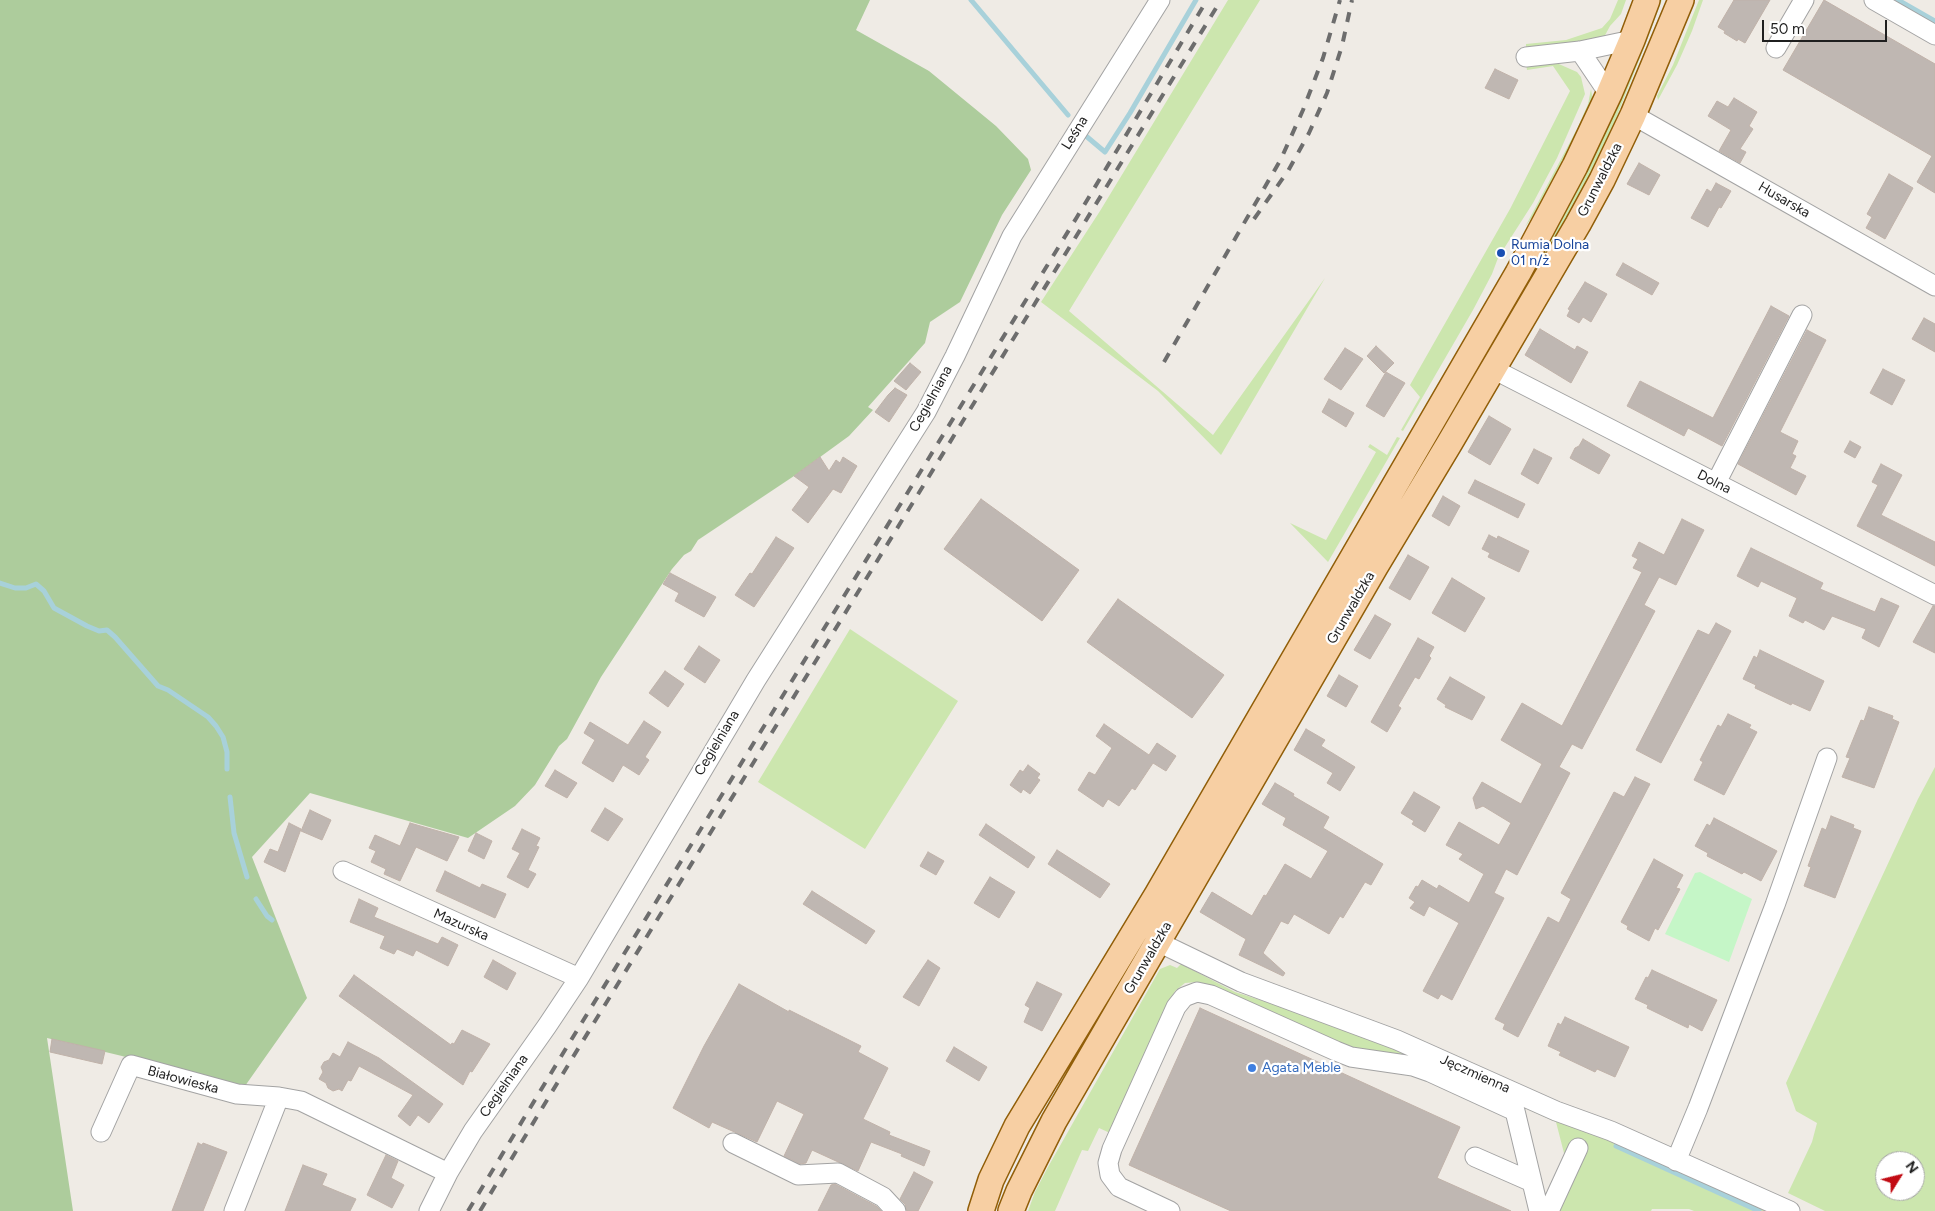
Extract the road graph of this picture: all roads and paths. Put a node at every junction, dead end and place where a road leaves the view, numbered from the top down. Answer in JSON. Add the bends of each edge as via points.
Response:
{"nodes":[{"id":1,"x":1160,"y":0,"type":"edge"},
{"id":2,"x":1647,"y":0,"type":"edge"},
{"id":3,"x":1681,"y":0,"type":"edge"},
{"id":4,"x":1804,"y":0,"type":"edge"},
{"id":5,"x":1874,"y":0,"type":"edge"},
{"id":6,"x":1935,"y":36,"type":"edge"},
{"id":7,"x":1632,"y":40,"type":"junction"},
{"id":8,"x":1776,"y":48,"type":"dead end"},
{"id":9,"x":1580,"y":51,"type":"junction"},
{"id":10,"x":1526,"y":57,"type":"dead end"},
{"id":11,"x":1609,"y":94,"type":"junction"},
{"id":12,"x":1633,"y":114,"type":"junction"},
{"id":13,"x":995,"y":268,"type":"joint"},
{"id":14,"x":1935,"y":286,"type":"edge"},
{"id":15,"x":1802,"y":315,"type":"dead end"},
{"id":16,"x":1493,"y":369,"type":"junction"},
{"id":17,"x":1716,"y":483,"type":"junction"},
{"id":18,"x":1935,"y":595,"type":"edge"},
{"id":19,"x":1827,"y":758,"type":"dead end"},
{"id":20,"x":343,"y":871,"type":"dead end"},
{"id":21,"x":1158,"y":942,"type":"junction"},
{"id":22,"x":579,"y":978,"type":"junction"},
{"id":23,"x":279,"y":1098,"type":"junction"},
{"id":24,"x":101,"y":1132,"type":"dead end"},
{"id":25,"x":733,"y":1143,"type":"dead end"},
{"id":26,"x":1578,"y":1148,"type":"dead end"},
{"id":27,"x":1475,"y":1157,"type":"dead end"},
{"id":28,"x":1676,"y":1161,"type":"junction"},
{"id":29,"x":448,"y":1173,"type":"junction"},
{"id":30,"x":1532,"y":1182,"type":"junction"},
{"id":31,"x":234,"y":1211,"type":"edge"},
{"id":32,"x":429,"y":1211,"type":"edge"},
{"id":33,"x":896,"y":1211,"type":"edge"},
{"id":34,"x":981,"y":1211,"type":"edge"},
{"id":35,"x":1012,"y":1211,"type":"edge"},
{"id":36,"x":1170,"y":1211,"type":"edge"},
{"id":37,"x":1539,"y":1211,"type":"edge"},
{"id":38,"x":1549,"y":1211,"type":"edge"},
{"id":39,"x":1790,"y":1211,"type":"edge"}],
"edges":[{"from":1,"to":13,"type":"street","name":"Leśna","via":[[1034,197]]},
{"from":2,"to":7,"type":"main road","name":"Grunwaldzka"},
{"from":3,"to":12,"type":"main road","name":"Grunwaldzka"},
{"from":4,"to":8,"type":"street"},
{"from":5,"to":6,"type":"street"},
{"from":7,"to":9,"type":"street"},
{"from":7,"to":11,"type":"main road","name":"Grunwaldzka"},
{"from":9,"to":10,"type":"street"},
{"from":9,"to":11,"type":"street"},
{"from":11,"to":34,"type":"main road","name":"Grunwaldzka","via":[[1518,273],[1157,895],[1017,1126],[991,1180]]},
{"from":12,"to":14,"type":"street","name":"Husarska"},
{"from":12,"to":16,"type":"main road","name":"Grunwaldzka","via":[[1578,224]]},
{"from":13,"to":22,"type":"street","name":"Cegielniana","via":[[926,412],[736,711]]},
{"from":15,"to":17,"type":"street"},
{"from":16,"to":17,"type":"street","name":"Dolna"},
{"from":16,"to":21,"type":"main road","name":"Grunwaldzka"},
{"from":17,"to":18,"type":"street","name":"Dolna"},
{"from":19,"to":28,"type":"street","via":[[1775,905]]},
{"from":20,"to":22,"type":"street","name":"Mazurska"},
{"from":21,"to":28,"type":"street","name":"Jęczmienna","via":[[1240,982],[1397,1040]]},
{"from":21,"to":35,"type":"main road","name":"Grunwaldzka","via":[[1054,1121]]},
{"from":22,"to":29,"type":"street","name":"Cegielniana","via":[[473,1131]]},
{"from":23,"to":24,"type":"street","name":"Białowieska","via":[[237,1094],[131,1065]]},
{"from":23,"to":29,"type":"street","name":"Białowieska","via":[[301,1101]]},
{"from":23,"to":31,"type":"street"},
{"from":25,"to":33,"type":"street","via":[[798,1175],[838,1173],[883,1197]]},
{"from":26,"to":38,"type":"street"},
{"from":27,"to":30,"type":"street"},
{"from":28,"to":39,"type":"street","name":"Jęczmienna"},
{"from":29,"to":32,"type":"street","name":"Cegielniana"},
{"from":30,"to":36,"type":"street","via":[[1515,1111],[1413,1066],[1336,1052],[1211,995],[1197,992],[1184,997],[1176,1007],[1108,1163],[1110,1175],[1119,1187]]},
{"from":30,"to":37,"type":"street"}]}
